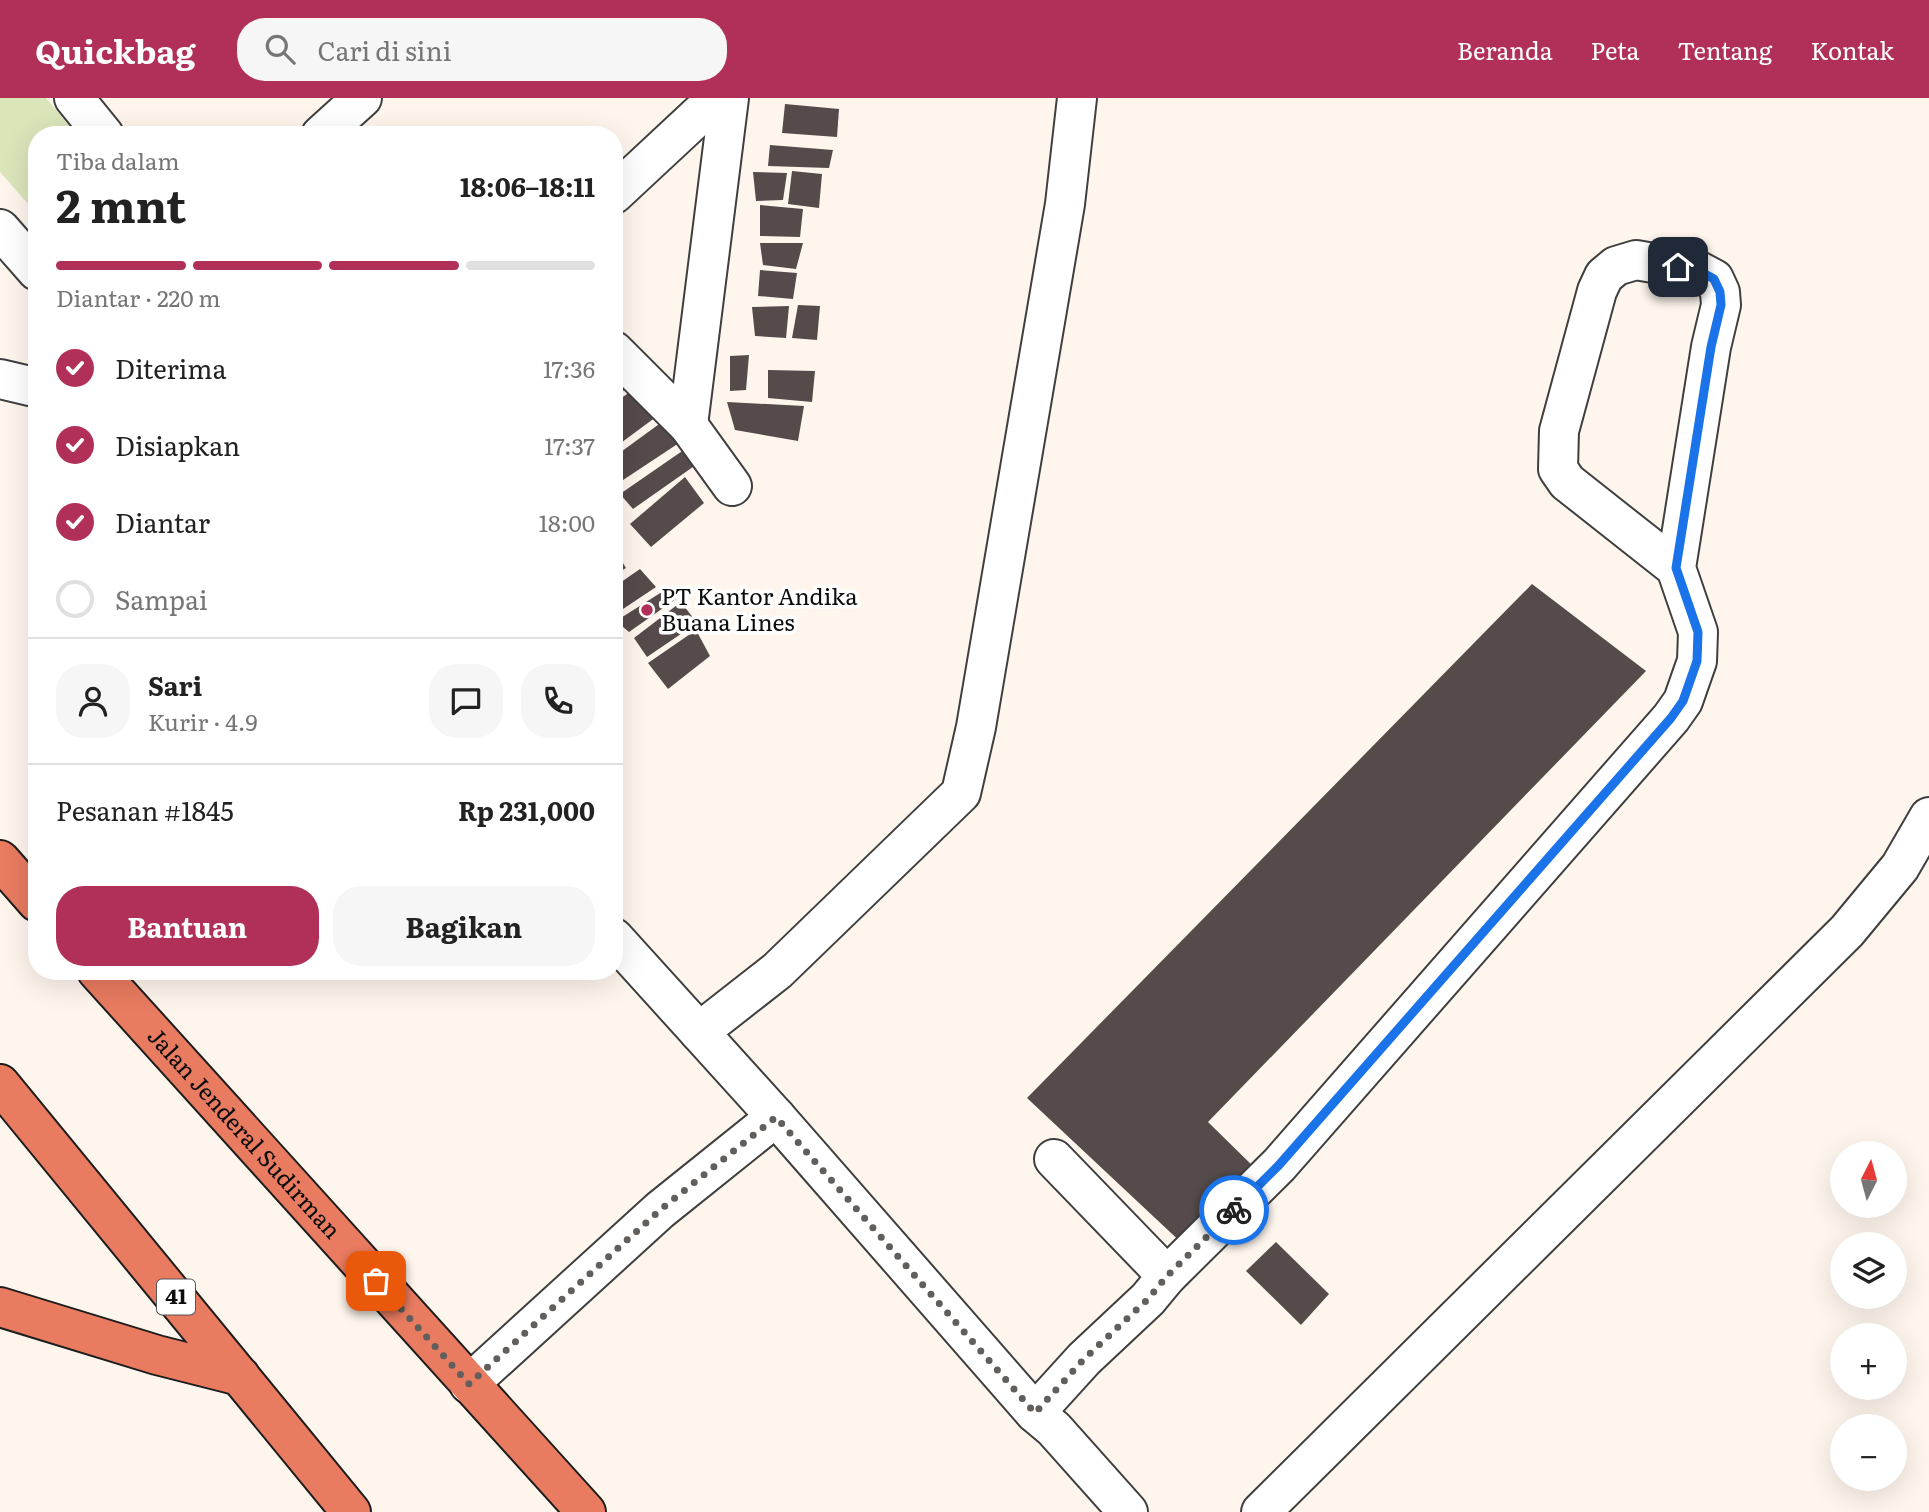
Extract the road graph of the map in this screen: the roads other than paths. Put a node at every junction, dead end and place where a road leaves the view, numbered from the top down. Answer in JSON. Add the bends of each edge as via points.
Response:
{"nodes":[{"id":1,"x":74,"y":98,"type":"edge"},
{"id":2,"x":362,"y":98,"type":"edge"},
{"id":3,"x":717,"y":98,"type":"edge"},
{"id":4,"x":729,"y":98,"type":"edge"},
{"id":5,"x":1077,"y":98,"type":"edge"},
{"id":6,"x":97,"y":126,"type":"edge"},
{"id":7,"x":331,"y":126,"type":"edge"},
{"id":8,"x":623,"y":186,"type":"edge"},
{"id":9,"x":0,"y":229,"type":"edge"},
{"id":10,"x":28,"y":261,"type":"edge"},
{"id":11,"x":623,"y":360,"type":"edge"},
{"id":12,"x":688,"y":425,"type":"junction"},
{"id":13,"x":732,"y":486,"type":"dead end"},
{"id":14,"x":1676,"y":568,"type":"junction"},
{"id":15,"x":1929,"y":817,"type":"edge"},
{"id":16,"x":0,"y":860,"type":"edge"},
{"id":17,"x":28,"y":892,"type":"edge"},
{"id":18,"x":623,"y":948,"type":"edge"},
{"id":19,"x":105,"y":980,"type":"edge"},
{"id":20,"x":699,"y":1032,"type":"junction"},
{"id":21,"x":0,"y":1084,"type":"edge"},
{"id":22,"x":776,"y":1117,"type":"junction"},
{"id":23,"x":1054,"y":1159,"type":"dead end"},
{"id":24,"x":1167,"y":1276,"type":"junction"},
{"id":25,"x":0,"y":1307,"type":"edge"},
{"id":26,"x":240,"y":1376,"type":"junction"},
{"id":27,"x":469,"y":1384,"type":"junction"},
{"id":28,"x":1035,"y":1413,"type":"junction"},
{"id":29,"x":351,"y":1512,"type":"edge"},
{"id":30,"x":586,"y":1512,"type":"edge"},
{"id":31,"x":1128,"y":1512,"type":"edge"},
{"id":32,"x":1261,"y":1512,"type":"edge"}],
"edges":[{"from":1,"to":6,"type":"street"},
{"from":2,"to":7,"type":"street"},
{"from":3,"to":8,"type":"street"},
{"from":4,"to":12,"type":"street"},
{"from":5,"to":20,"type":"street","via":[[1063,218],[961,793],[777,971]]},
{"from":9,"to":10,"type":"street"},
{"from":11,"to":12,"type":"street"},
{"from":12,"to":13,"type":"street"},
{"from":14,"to":14,"type":"street","via":[[1567,482],[1558,469],[1559,431],[1597,290],[1604,276],[1636,260],[1699,271],[1714,279],[1720,292]]},
{"from":14,"to":24,"type":"street","via":[[1698,643],[1691,682],[1671,718],[1279,1165]]},
{"from":15,"to":32,"type":"street","via":[[1900,867],[1847,931]]},
{"from":16,"to":17,"type":"highway"},
{"from":18,"to":20,"type":"street"},
{"from":19,"to":27,"type":"highway","name":"Jalan Jenderal Sudirman"},
{"from":20,"to":22,"type":"street"},
{"from":21,"to":26,"type":"highway","number":"41"},
{"from":22,"to":27,"type":"street","via":[[660,1210]]},
{"from":22,"to":28,"type":"street"},
{"from":23,"to":24,"type":"street"},
{"from":24,"to":28,"type":"street"},
{"from":25,"to":26,"type":"highway"},
{"from":26,"to":29,"type":"highway","number":"41"},
{"from":27,"to":30,"type":"highway","name":"Jalan Jenderal Sudirman"},
{"from":28,"to":31,"type":"street"}]}
